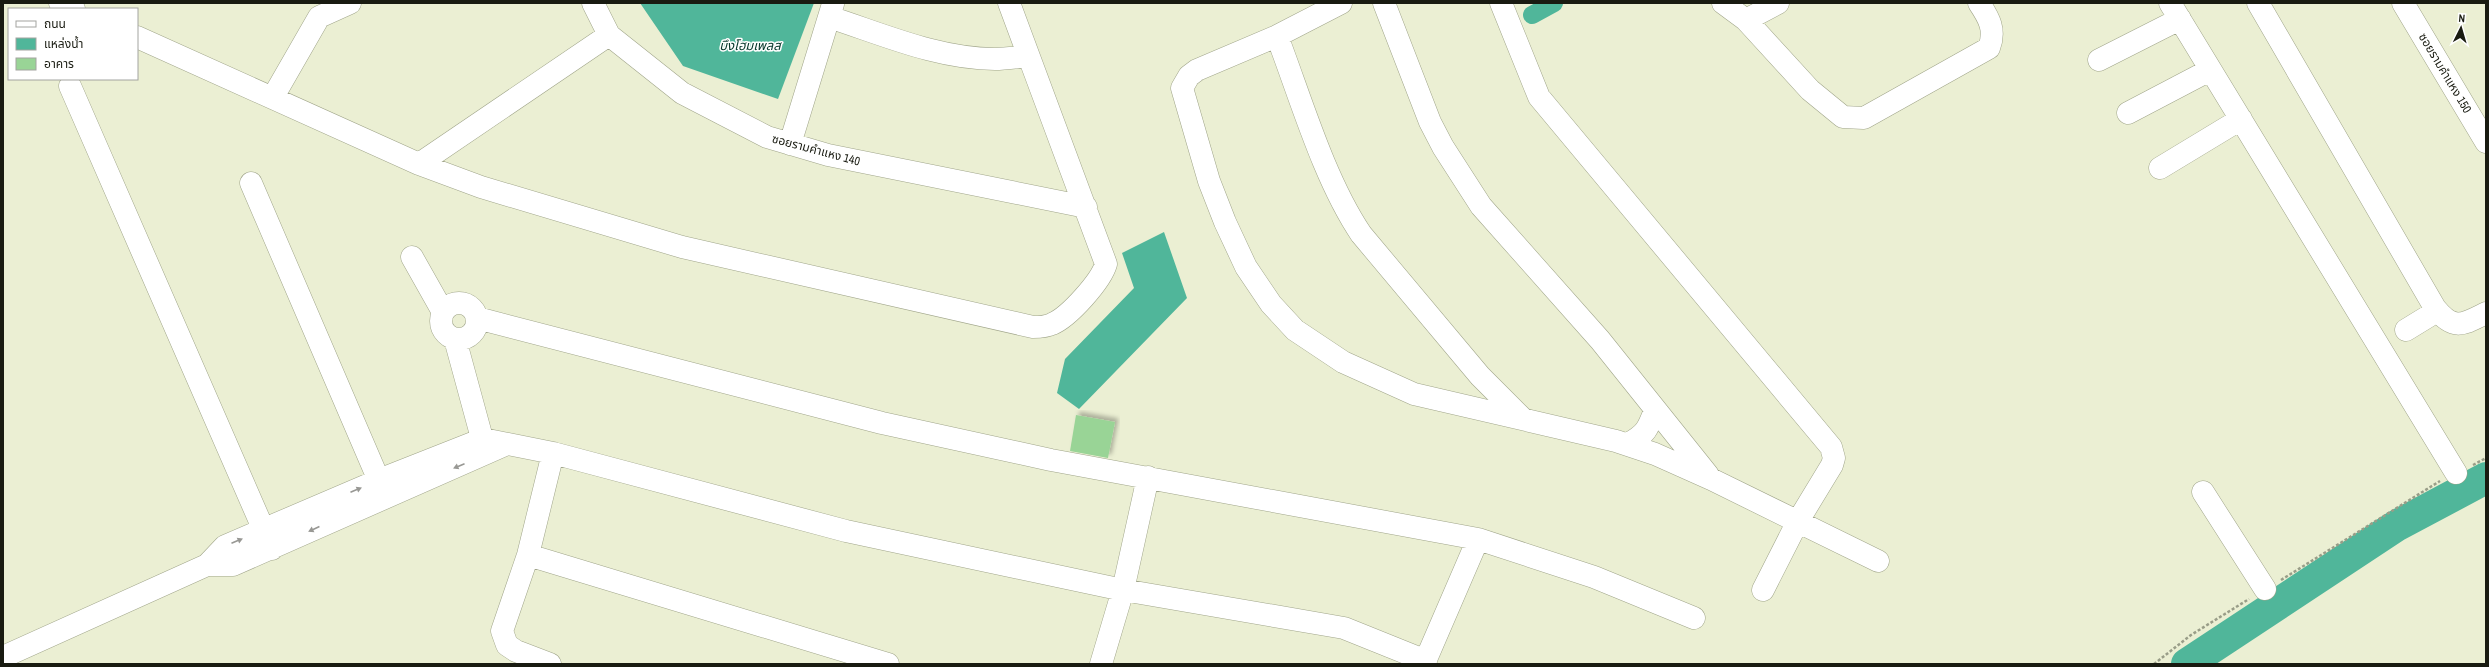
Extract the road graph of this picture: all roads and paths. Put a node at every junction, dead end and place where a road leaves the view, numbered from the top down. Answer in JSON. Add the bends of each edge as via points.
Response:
{"nodes":[{"id":1,"x":60,"y":3,"type":"edge"},
{"id":2,"x":350,"y":3,"type":"edge"},
{"id":3,"x":593,"y":3,"type":"edge"},
{"id":4,"x":1009,"y":3,"type":"edge"},
{"id":5,"x":1341,"y":3,"type":"edge"},
{"id":6,"x":1384,"y":3,"type":"edge"},
{"id":7,"x":1501,"y":3,"type":"edge"},
{"id":8,"x":1723,"y":3,"type":"edge"},
{"id":9,"x":1778,"y":3,"type":"edge"},
{"id":10,"x":1979,"y":3,"type":"edge"},
{"id":11,"x":2258,"y":3,"type":"edge"},
{"id":12,"x":2403,"y":3,"type":"edge"},
{"id":13,"x":72,"y":8,"type":"edge"},
{"id":14,"x":317,"y":10,"type":"edge"},
{"id":15,"x":831,"y":10,"type":"edge"},
{"id":16,"x":2175,"y":11,"type":"edge"},
{"id":17,"x":1746,"y":20,"type":"junction"},
{"id":18,"x":609,"y":35,"type":"junction"},
{"id":19,"x":1277,"y":36,"type":"junction"},
{"id":20,"x":138,"y":37,"type":"edge"},
{"id":21,"x":1028,"y":56,"type":"junction"},
{"id":22,"x":2098,"y":60,"type":"dead end"},
{"id":23,"x":2210,"y":70,"type":"junction"},
{"id":24,"x":70,"y":86,"type":"dead end"},
{"id":25,"x":273,"y":97,"type":"junction"},
{"id":26,"x":2128,"y":113,"type":"dead end"},
{"id":27,"x":2241,"y":119,"type":"junction"},
{"id":28,"x":2486,"y":142,"type":"edge"},
{"id":29,"x":790,"y":144,"type":"junction"},
{"id":30,"x":418,"y":164,"type":"junction"},
{"id":31,"x":2160,"y":168,"type":"dead end"},
{"id":32,"x":251,"y":183,"type":"dead end"},
{"id":33,"x":1086,"y":207,"type":"junction"},
{"id":34,"x":412,"y":256,"type":"dead end"},
{"id":35,"x":2437,"y":311,"type":"junction"},
{"id":36,"x":443,"y":312,"type":"junction"},
{"id":37,"x":2486,"y":313,"type":"edge"},
{"id":38,"x":477,"y":318,"type":"junction"},
{"id":39,"x":2406,"y":330,"type":"dead end"},
{"id":40,"x":455,"y":339,"type":"junction"},
{"id":41,"x":1655,"y":410,"type":"junction"},
{"id":42,"x":1522,"y":418,"type":"junction"},
{"id":43,"x":1628,"y":444,"type":"junction"},
{"id":44,"x":485,"y":447,"type":"junction"},
{"id":45,"x":553,"y":453,"type":"junction"},
{"id":46,"x":2486,"y":458,"type":"edge"},
{"id":47,"x":2456,"y":473,"type":"junction"},
{"id":48,"x":1148,"y":477,"type":"junction"},
{"id":49,"x":1711,"y":479,"type":"junction"},
{"id":50,"x":383,"y":488,"type":"junction"},
{"id":51,"x":2203,"y":492,"type":"dead end"},
{"id":52,"x":1798,"y":521,"type":"junction"},
{"id":53,"x":268,"y":539,"type":"junction"},
{"id":54,"x":1478,"y":539,"type":"junction"},
{"id":55,"x":528,"y":555,"type":"junction"},
{"id":56,"x":1878,"y":561,"type":"dead end"},
{"id":57,"x":2265,"y":589,"type":"junction"},
{"id":58,"x":1123,"y":590,"type":"junction"},
{"id":59,"x":1763,"y":590,"type":"dead end"},
{"id":60,"x":1694,"y":618,"type":"dead end"},
{"id":61,"x":3,"y":657,"type":"edge"},
{"id":62,"x":1425,"y":663,"type":"edge"},
{"id":63,"x":550,"y":664,"type":"edge"},
{"id":64,"x":888,"y":664,"type":"edge"},
{"id":65,"x":1100,"y":664,"type":"edge"},
{"id":66,"x":2154,"y":664,"type":"edge"}],
"edges":[{"from":1,"to":13,"type":"street"},
{"from":2,"to":14,"type":"street"},
{"from":3,"to":18,"type":"street","name":"ซอยรามคำแหง 140"},
{"from":4,"to":21,"type":"street"},
{"from":5,"to":19,"type":"street"},
{"from":6,"to":41,"type":"street","via":[[1430,122],[1481,206],[1600,340]]},
{"from":7,"to":52,"type":"street","via":[[1540,97],[1831,447],[1834,458],[1832,465]]},
{"from":8,"to":17,"type":"street"},
{"from":9,"to":17,"type":"street"},
{"from":10,"to":17,"type":"street","via":[[1991,22],[1993,31],[1989,48],[1864,118],[1853,120],[1842,117],[1810,90]]},
{"from":11,"to":35,"type":"street"},
{"from":12,"to":28,"type":"street","name":"ซอยรามคำแหง 150"},
{"from":14,"to":25,"type":"street"},
{"from":15,"to":21,"type":"street","via":[[910,44],[954,54],[995,59]]},
{"from":15,"to":29,"type":"street"},
{"from":16,"to":22,"type":"street"},
{"from":16,"to":23,"type":"street"},
{"from":18,"to":29,"type":"street","name":"ซอยรามคำแหง 140","via":[[682,93],[766,137]]},
{"from":18,"to":30,"type":"street"},
{"from":19,"to":42,"type":"street","via":[[1348,215],[1480,376]]},
{"from":19,"to":42,"type":"street","via":[[1197,70],[1189,76],[1182,88],[1209,181],[1246,267],[1270,304],[1295,330],[1343,362],[1414,394]]},
{"from":20,"to":25,"type":"street"},
{"from":21,"to":33,"type":"street"},
{"from":23,"to":26,"type":"street"},
{"from":23,"to":27,"type":"street"},
{"from":24,"to":53,"type":"street"},
{"from":25,"to":30,"type":"street"},
{"from":27,"to":31,"type":"street"},
{"from":27,"to":47,"type":"street"},
{"from":29,"to":33,"type":"street","name":"ซอยรามคำแหง 140","via":[[828,155]]},
{"from":30,"to":33,"type":"street","via":[[481,187],[682,247],[1033,327],[1052,324],[1066,315],[1104,270],[1105,256]]},
{"from":32,"to":50,"type":"street"},
{"from":34,"to":36,"type":"street"},
{"from":35,"to":37,"type":"street","via":[[2456,325]]},
{"from":35,"to":39,"type":"street"},
{"from":36,"to":38,"type":"street","via":[[453,304],[459,303],[471,307]]},
{"from":36,"to":40,"type":"street","via":[[441,318],[444,331]]},
{"from":38,"to":40,"type":"street","via":[[472,334],[467,338]]},
{"from":38,"to":48,"type":"street","via":[[882,423],[1051,460]]},
{"from":40,"to":44,"type":"street"},
{"from":41,"to":43,"type":"street","via":[[1642,437]]},
{"from":41,"to":49,"type":"street"},
{"from":42,"to":43,"type":"street"},
{"from":43,"to":49,"type":"street"},
{"from":44,"to":45,"type":"street","via":[[507,444]]},
{"from":44,"to":50,"type":"street"},
{"from":45,"to":55,"type":"street"},
{"from":45,"to":58,"type":"street","via":[[846,531]]},
{"from":46,"to":47,"type":"path"},
{"from":47,"to":57,"type":"path","via":[[2432,485]]},
{"from":48,"to":54,"type":"street"},
{"from":48,"to":58,"type":"street"},
{"from":49,"to":52,"type":"street"},
{"from":50,"to":53,"type":"street"},
{"from":51,"to":57,"type":"street"},
{"from":52,"to":56,"type":"street"},
{"from":52,"to":59,"type":"street"},
{"from":53,"to":61,"type":"street","via":[[225,546],[207,565]]},
{"from":54,"to":60,"type":"street","via":[[1594,577]]},
{"from":54,"to":62,"type":"street"},
{"from":55,"to":63,"type":"street","via":[[502,631],[503,639],[516,650]]},
{"from":55,"to":64,"type":"street"},
{"from":57,"to":66,"type":"path","via":[[2191,635]]},
{"from":58,"to":62,"type":"street","via":[[1344,628]]},
{"from":58,"to":65,"type":"street"}]}
